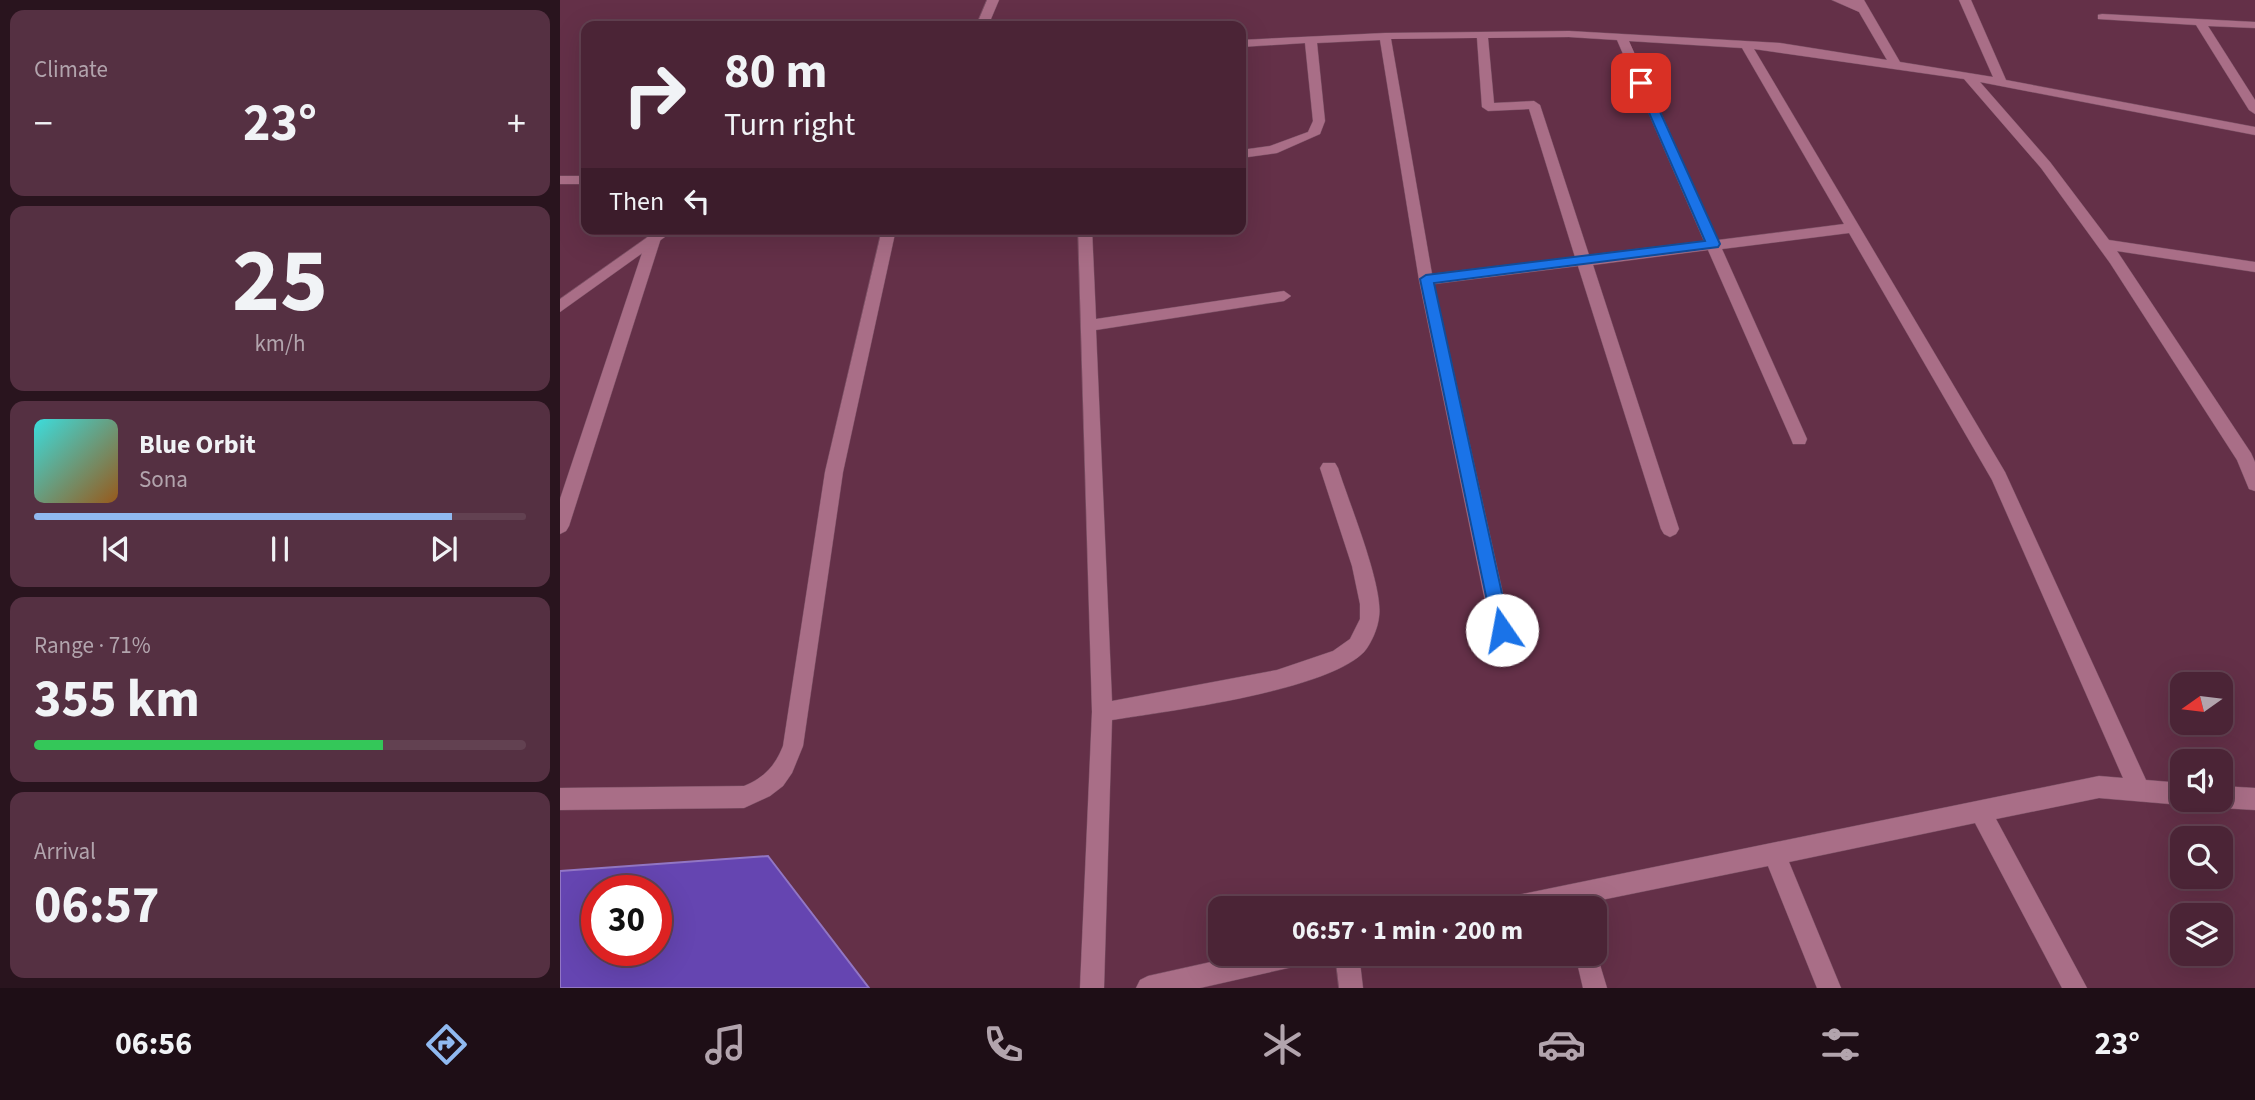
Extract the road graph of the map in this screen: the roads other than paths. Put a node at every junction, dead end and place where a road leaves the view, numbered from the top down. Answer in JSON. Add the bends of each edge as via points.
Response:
{"nodes":[{"id":1,"x":993,"y":0,"type":"edge"},
{"id":2,"x":1838,"y":0,"type":"edge"},
{"id":3,"x":1965,"y":0,"type":"edge"},
{"id":4,"x":1861,"y":5,"type":"edge"},
{"id":5,"x":2102,"y":17,"type":"dead end"},
{"id":6,"x":984,"y":21,"type":"edge"},
{"id":7,"x":2199,"y":22,"type":"junction"},
{"id":8,"x":2255,"y":24,"type":"edge"},
{"id":9,"x":1482,"y":34,"type":"junction"},
{"id":10,"x":1385,"y":36,"type":"junction"},
{"id":11,"x":1621,"y":37,"type":"junction"},
{"id":12,"x":1311,"y":40,"type":"junction"},
{"id":13,"x":1246,"y":43,"type":"edge"},
{"id":14,"x":1746,"y":45,"type":"junction"},
{"id":15,"x":1895,"y":64,"type":"junction"},
{"id":16,"x":1968,"y":76,"type":"junction"},
{"id":17,"x":2001,"y":82,"type":"junction"},
{"id":18,"x":2255,"y":110,"type":"edge"},
{"id":19,"x":2255,"y":131,"type":"edge"},
{"id":20,"x":1246,"y":153,"type":"edge"},
{"id":21,"x":560,"y":180,"type":"edge"},
{"id":22,"x":581,"y":180,"type":"edge"},
{"id":23,"x":1853,"y":228,"type":"junction"},
{"id":24,"x":659,"y":235,"type":"edge"},
{"id":25,"x":661,"y":235,"type":"edge"},
{"id":26,"x":888,"y":235,"type":"edge"},
{"id":27,"x":1085,"y":235,"type":"edge"},
{"id":28,"x":1713,"y":244,"type":"junction"},
{"id":29,"x":2107,"y":245,"type":"junction"},
{"id":30,"x":1584,"y":260,"type":"junction"},
{"id":31,"x":2255,"y":267,"type":"edge"},
{"id":32,"x":1426,"y":279,"type":"junction"},
{"id":33,"x":1284,"y":296,"type":"dead end"},
{"id":34,"x":560,"y":307,"type":"edge"},
{"id":35,"x":1088,"y":326,"type":"junction"},
{"id":36,"x":1799,"y":439,"type":"dead end"},
{"id":37,"x":1329,"y":468,"type":"dead end"},
{"id":38,"x":2255,"y":484,"type":"edge"},
{"id":39,"x":560,"y":526,"type":"edge"},
{"id":40,"x":1670,"y":529,"type":"dead end"},
{"id":41,"x":1502,"y":630,"type":"dead end"},
{"id":42,"x":1102,"y":712,"type":"junction"},
{"id":43,"x":2139,"y":790,"type":"junction"},
{"id":44,"x":2170,"y":793,"type":"edge"},
{"id":45,"x":2233,"y":798,"type":"edge"},
{"id":46,"x":560,"y":799,"type":"edge"},
{"id":47,"x":2255,"y":799,"type":"edge"},
{"id":48,"x":1980,"y":811,"type":"junction"},
{"id":49,"x":1774,"y":852,"type":"junction"},
{"id":50,"x":1598,"y":896,"type":"edge"},
{"id":51,"x":1244,"y":966,"type":"edge"},
{"id":52,"x":1348,"y":966,"type":"edge"},
{"id":53,"x":1590,"y":966,"type":"edge"},
{"id":54,"x":1093,"y":988,"type":"edge"},
{"id":55,"x":1148,"y":988,"type":"edge"},
{"id":56,"x":1351,"y":988,"type":"edge"},
{"id":57,"x":1595,"y":988,"type":"edge"},
{"id":58,"x":1829,"y":988,"type":"edge"},
{"id":59,"x":2075,"y":988,"type":"edge"}],
"edges":[{"from":1,"to":6,"type":"street"},
{"from":2,"to":4,"type":"street"},
{"from":3,"to":17,"type":"street"},
{"from":4,"to":15,"type":"street"},
{"from":5,"to":7,"type":"street"},
{"from":7,"to":8,"type":"street"},
{"from":7,"to":18,"type":"street"},
{"from":9,"to":10,"type":"street"},
{"from":9,"to":11,"type":"street"},
{"from":9,"to":30,"type":"street","via":[[1488,107],[1534,105]]},
{"from":10,"to":12,"type":"street"},
{"from":10,"to":32,"type":"street"},
{"from":11,"to":14,"type":"street"},
{"from":11,"to":28,"type":"street"},
{"from":12,"to":13,"type":"street"},
{"from":12,"to":20,"type":"street","via":[[1319,121],[1314,134],[1272,150]]},
{"from":14,"to":15,"type":"street"},
{"from":14,"to":23,"type":"street"},
{"from":15,"to":16,"type":"street"},
{"from":16,"to":17,"type":"street"},
{"from":16,"to":29,"type":"street","via":[[2014,123]]},
{"from":17,"to":19,"type":"street"},
{"from":21,"to":22,"type":"street"},
{"from":23,"to":28,"type":"street"},
{"from":23,"to":43,"type":"street","via":[[1998,477]]},
{"from":24,"to":34,"type":"street"},
{"from":25,"to":39,"type":"street"},
{"from":26,"to":46,"type":"street","via":[[834,472],[793,746],[784,771],[766,789],[744,797]]},
{"from":27,"to":35,"type":"street"},
{"from":28,"to":30,"type":"street"},
{"from":28,"to":36,"type":"street"},
{"from":29,"to":31,"type":"street"},
{"from":29,"to":38,"type":"street","via":[[2245,458]]},
{"from":30,"to":32,"type":"street"},
{"from":30,"to":40,"type":"street"},
{"from":32,"to":41,"type":"street"},
{"from":33,"to":35,"type":"street"},
{"from":35,"to":42,"type":"street"},
{"from":37,"to":42,"type":"street","via":[[1370,616],[1357,646],[1326,665],[1295,676]]},
{"from":42,"to":54,"type":"street"},
{"from":43,"to":44,"type":"street"},
{"from":43,"to":48,"type":"street","via":[[2099,787]]},
{"from":45,"to":47,"type":"street"},
{"from":48,"to":49,"type":"street"},
{"from":48,"to":59,"type":"street"},
{"from":49,"to":50,"type":"street"},
{"from":49,"to":58,"type":"street"},
{"from":51,"to":55,"type":"street"},
{"from":52,"to":56,"type":"street"},
{"from":53,"to":57,"type":"street"}]}
